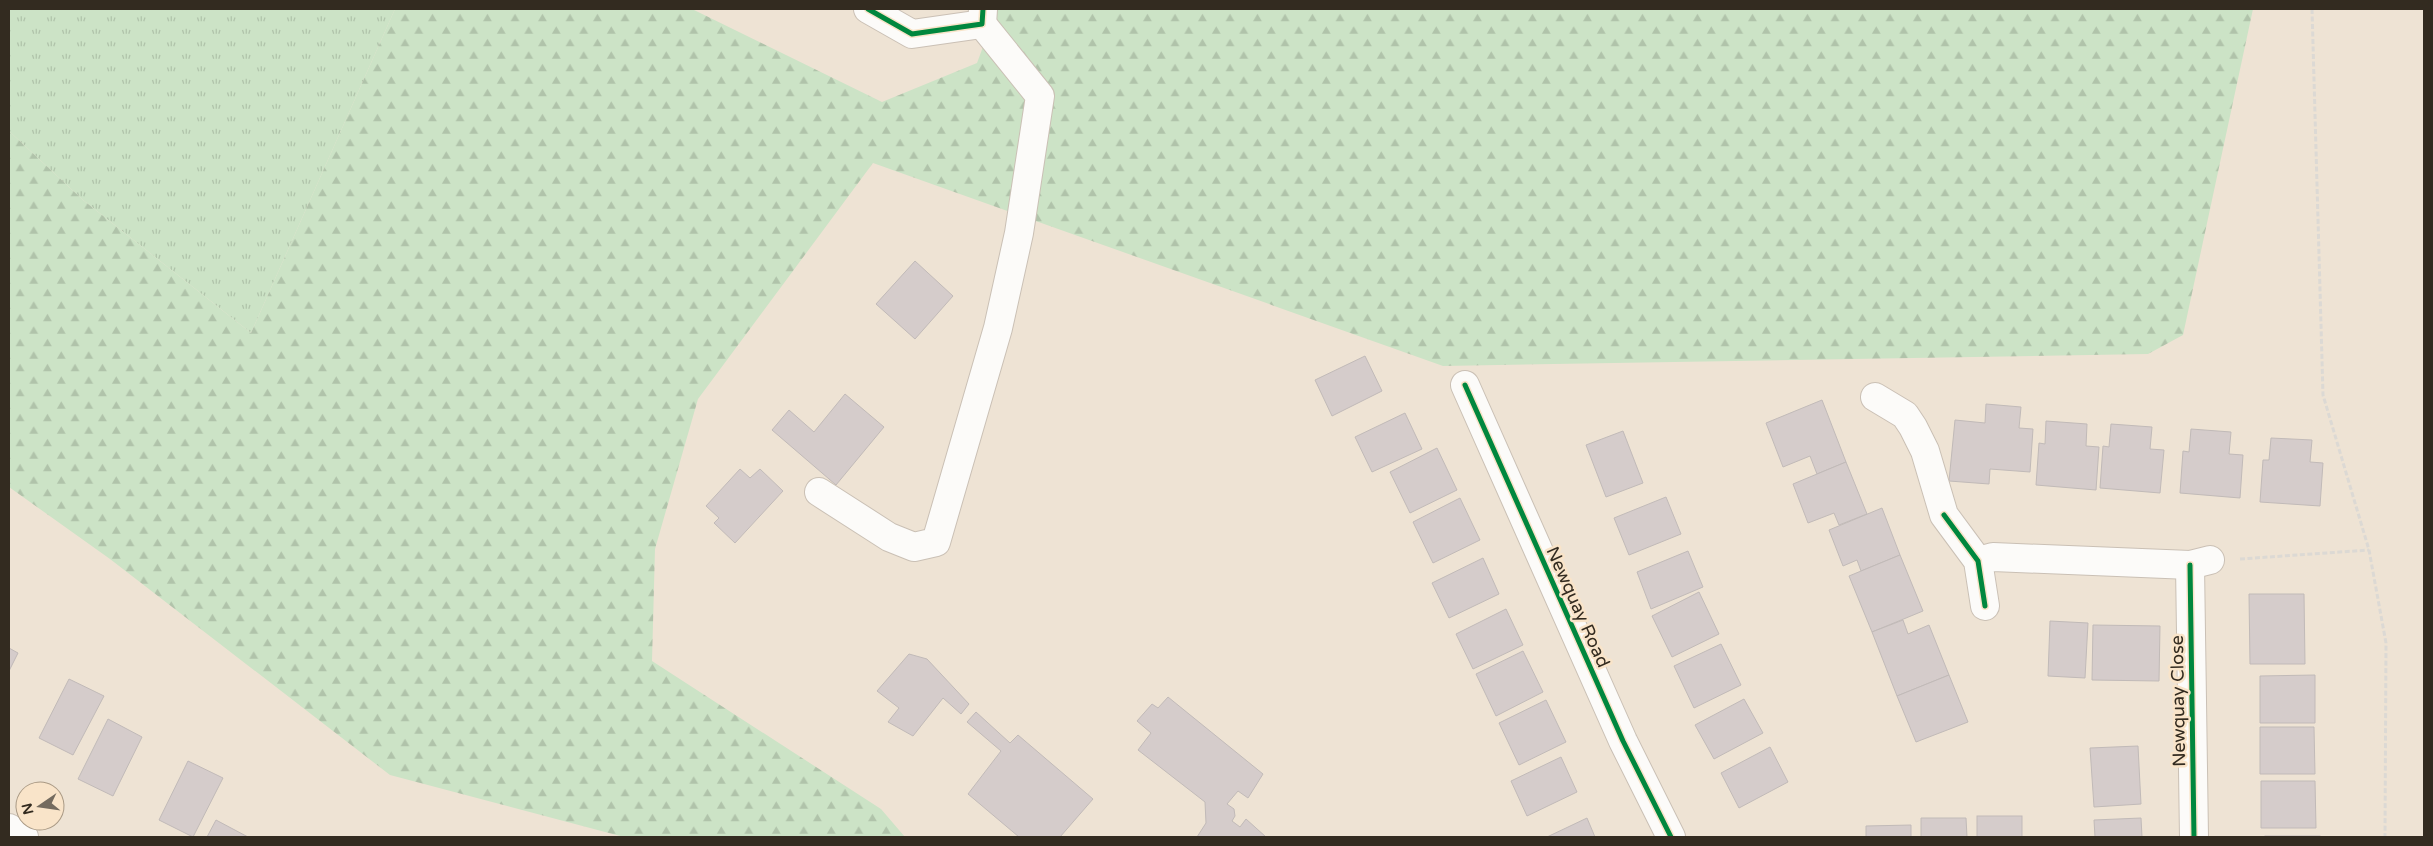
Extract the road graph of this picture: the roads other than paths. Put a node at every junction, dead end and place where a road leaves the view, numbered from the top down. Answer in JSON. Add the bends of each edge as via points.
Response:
{"nodes":[{"id":1,"x":868,"y":9,"type":"edge"},
{"id":2,"x":983,"y":17,"type":"edge"},
{"id":3,"x":1465,"y":385,"type":"dead end"},
{"id":4,"x":1875,"y":397,"type":"dead end"},
{"id":5,"x":819,"y":492,"type":"dead end"},
{"id":6,"x":1978,"y":561,"type":"junction"},
{"id":7,"x":1985,"y":606,"type":"dead end"},
{"id":8,"x":9,"y":828,"type":"edge"},
{"id":9,"x":24,"y":837,"type":"edge"},
{"id":10,"x":1671,"y":837,"type":"edge"},
{"id":11,"x":2194,"y":837,"type":"edge"}],
"edges":[{"from":1,"to":2,"type":"street","via":[[912,34]]},
{"from":2,"to":5,"type":"street","via":[[1040,96],[1019,233],[998,328],[936,542],[914,547],[889,537]]},
{"from":3,"to":10,"type":"street","name":"Newquay Road","via":[[1623,741]]},
{"from":4,"to":6,"type":"street","via":[[1905,415],[1913,426],[1931,468],[1944,515]]},
{"from":6,"to":7,"type":"street"},
{"from":6,"to":11,"type":"street","name":"Newquay Close","via":[[1993,557],[2200,562]]},
{"from":8,"to":9,"type":"street"}]}
